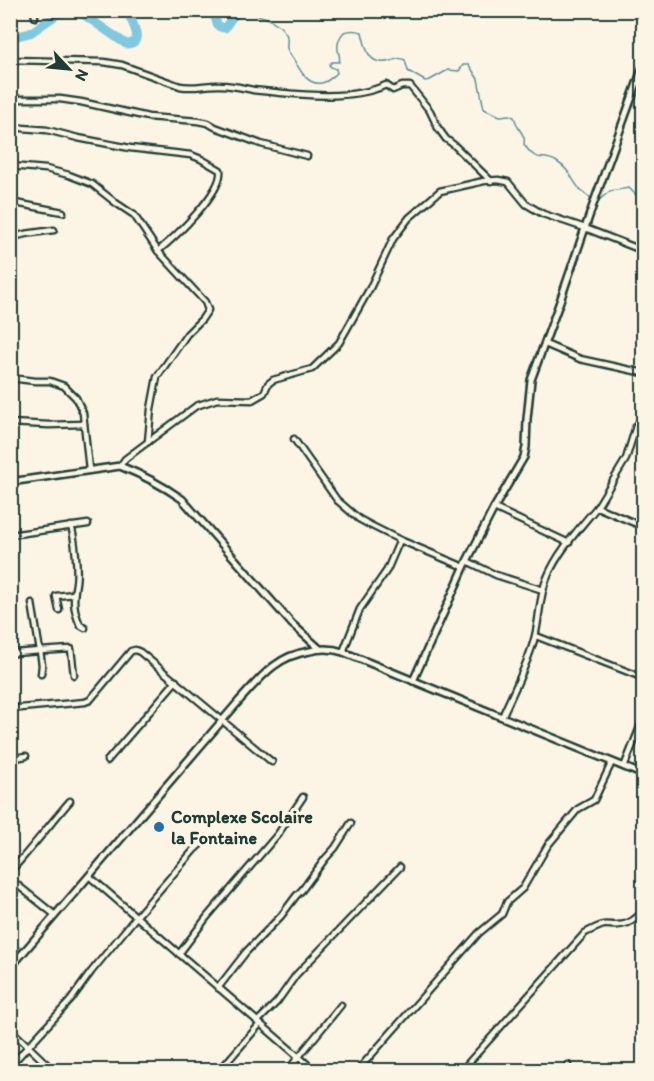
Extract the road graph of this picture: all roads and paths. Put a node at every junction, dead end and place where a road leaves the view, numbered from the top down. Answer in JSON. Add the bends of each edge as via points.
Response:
{"nodes":[{"id":1,"x":34,"y":10,"type":"edge"},
{"id":2,"x":35,"y":17,"type":"dead end"},
{"id":3,"x":10,"y":60,"type":"edge"},
{"id":4,"x":644,"y":64,"type":"edge"},
{"id":5,"x":10,"y":99,"type":"edge"},
{"id":6,"x":10,"y":127,"type":"edge"},
{"id":7,"x":308,"y":156,"type":"dead end"},
{"id":8,"x":10,"y":166,"type":"edge"},
{"id":9,"x":491,"y":181,"type":"junction"},
{"id":10,"x":10,"y":202,"type":"edge"},
{"id":11,"x":63,"y":212,"type":"dead end"},
{"id":12,"x":585,"y":228,"type":"junction"},
{"id":13,"x":54,"y":230,"type":"dead end"},
{"id":14,"x":10,"y":238,"type":"edge"},
{"id":15,"x":158,"y":251,"type":"junction"},
{"id":16,"x":644,"y":251,"type":"edge"},
{"id":17,"x":545,"y":344,"type":"junction"},
{"id":18,"x":644,"y":373,"type":"edge"},
{"id":19,"x":10,"y":378,"type":"edge"},
{"id":20,"x":644,"y":421,"type":"edge"},
{"id":21,"x":10,"y":423,"type":"edge"},
{"id":22,"x":84,"y":424,"type":"junction"},
{"id":23,"x":294,"y":439,"type":"dead end"},
{"id":24,"x":148,"y":442,"type":"junction"},
{"id":25,"x":120,"y":466,"type":"junction"},
{"id":26,"x":89,"y":470,"type":"junction"},
{"id":27,"x":10,"y":482,"type":"edge"},
{"id":28,"x":597,"y":507,"type":"junction"},
{"id":29,"x":494,"y":508,"type":"junction"},
{"id":30,"x":88,"y":524,"type":"dead end"},
{"id":31,"x":71,"y":526,"type":"junction"},
{"id":32,"x":644,"y":527,"type":"edge"},
{"id":33,"x":10,"y":535,"type":"edge"},
{"id":34,"x":400,"y":540,"type":"junction"},
{"id":35,"x":569,"y":543,"type":"junction"},
{"id":36,"x":466,"y":564,"type":"junction"},
{"id":37,"x":543,"y":590,"type":"junction"},
{"id":38,"x":74,"y":594,"type":"junction"},
{"id":39,"x":32,"y":603,"type":"dead end"},
{"id":40,"x":59,"y":610,"type":"dead end"},
{"id":41,"x":86,"y":628,"type":"dead end"},
{"id":42,"x":536,"y":636,"type":"dead end"},
{"id":43,"x":320,"y":649,"type":"junction"},
{"id":44,"x":40,"y":651,"type":"junction"},
{"id":45,"x":343,"y":652,"type":"junction"},
{"id":46,"x":10,"y":655,"type":"edge"},
{"id":47,"x":41,"y":674,"type":"dead end"},
{"id":48,"x":74,"y":675,"type":"dead end"},
{"id":49,"x":644,"y":678,"type":"edge"},
{"id":50,"x":176,"y":681,"type":"junction"},
{"id":51,"x":413,"y":681,"type":"junction"},
{"id":52,"x":10,"y":709,"type":"edge"},
{"id":53,"x":502,"y":717,"type":"junction"},
{"id":54,"x":644,"y":717,"type":"edge"},
{"id":55,"x":222,"y":720,"type":"junction"},
{"id":56,"x":26,"y":756,"type":"dead end"},
{"id":57,"x":10,"y":759,"type":"edge"},
{"id":58,"x":107,"y":761,"type":"dead end"},
{"id":59,"x":272,"y":762,"type":"dead end"},
{"id":60,"x":612,"y":762,"type":"junction"},
{"id":61,"x":624,"y":767,"type":"junction"},
{"id":62,"x":644,"y":775,"type":"edge"},
{"id":63,"x":303,"y":797,"type":"dead end"},
{"id":64,"x":70,"y":801,"type":"dead end"},
{"id":65,"x":351,"y":823,"type":"dead end"},
{"id":66,"x":206,"y":839,"type":"dead end"},
{"id":67,"x":400,"y":867,"type":"dead end"},
{"id":68,"x":10,"y":872,"type":"edge"},
{"id":69,"x":89,"y":876,"type":"junction"},
{"id":70,"x":10,"y":879,"type":"edge"},
{"id":71,"x":644,"y":910,"type":"edge"},
{"id":72,"x":55,"y":915,"type":"junction"},
{"id":73,"x":136,"y":917,"type":"junction"},
{"id":74,"x":179,"y":954,"type":"junction"},
{"id":75,"x":10,"y":968,"type":"edge"},
{"id":76,"x":218,"y":988,"type":"junction"},
{"id":77,"x":341,"y":1005,"type":"dead end"},
{"id":78,"x":259,"y":1023,"type":"junction"},
{"id":79,"x":10,"y":1029,"type":"edge"},
{"id":80,"x":29,"y":1047,"type":"junction"},
{"id":81,"x":299,"y":1058,"type":"junction"},
{"id":82,"x":568,"y":1065,"type":"dead end"},
{"id":83,"x":10,"y":1066,"type":"edge"},
{"id":84,"x":53,"y":1071,"type":"edge"},
{"id":85,"x":220,"y":1071,"type":"edge"},
{"id":86,"x":288,"y":1071,"type":"edge"},
{"id":87,"x":314,"y":1071,"type":"edge"},
{"id":88,"x":358,"y":1071,"type":"edge"},
{"id":89,"x":462,"y":1071,"type":"edge"},
{"id":90,"x":563,"y":1071,"type":"edge"}],
"edges":[{"from":1,"to":2,"type":"street"},
{"from":3,"to":9,"type":"street","via":[[104,62],[188,88],[211,84],[324,95],[368,92],[386,85],[393,90],[410,86],[446,140]]},
{"from":4,"to":12,"type":"street"},
{"from":5,"to":7,"type":"street","via":[[81,102],[148,117],[198,121]]},
{"from":6,"to":15,"type":"street","via":[[191,155],[220,170],[218,185],[206,202]]},
{"from":8,"to":15,"type":"street","via":[[46,169],[92,184],[134,215]]},
{"from":9,"to":12,"type":"street","via":[[508,182],[526,204]]},
{"from":9,"to":24,"type":"street","via":[[440,191],[409,219],[392,241],[340,341],[314,367],[273,380],[264,393],[252,400],[217,399],[196,406]]},
{"from":10,"to":11,"type":"street"},
{"from":12,"to":16,"type":"street"},
{"from":12,"to":17,"type":"street"},
{"from":13,"to":14,"type":"street"},
{"from":15,"to":24,"type":"street","via":[[206,302],[208,310],[157,377]]},
{"from":17,"to":18,"type":"street","via":[[580,359]]},
{"from":17,"to":29,"type":"street","via":[[530,385],[524,457]]},
{"from":19,"to":22,"type":"street","via":[[64,386],[76,398]]},
{"from":20,"to":28,"type":"street","via":[[636,426],[626,459]]},
{"from":21,"to":22,"type":"street"},
{"from":22,"to":26,"type":"street"},
{"from":23,"to":34,"type":"street","via":[[337,500],[359,519]]},
{"from":24,"to":25,"type":"street"},
{"from":25,"to":26,"type":"street"},
{"from":25,"to":43,"type":"street","via":[[162,485],[182,500],[292,624]]},
{"from":26,"to":27,"type":"street"},
{"from":28,"to":32,"type":"street"},
{"from":28,"to":35,"type":"street"},
{"from":29,"to":35,"type":"street"},
{"from":29,"to":36,"type":"street"},
{"from":30,"to":31,"type":"street"},
{"from":31,"to":33,"type":"street"},
{"from":31,"to":38,"type":"street"},
{"from":34,"to":36,"type":"street"},
{"from":34,"to":45,"type":"street","via":[[387,570],[360,609]]},
{"from":35,"to":37,"type":"street"},
{"from":36,"to":37,"type":"street"},
{"from":36,"to":51,"type":"street"},
{"from":37,"to":53,"type":"street","via":[[535,639]]},
{"from":38,"to":40,"type":"street","via":[[56,596]]},
{"from":38,"to":41,"type":"street","via":[[77,619]]},
{"from":39,"to":44,"type":"street"},
{"from":42,"to":49,"type":"street"},
{"from":43,"to":45,"type":"street"},
{"from":43,"to":55,"type":"street","via":[[298,653],[273,666]]},
{"from":44,"to":46,"type":"street"},
{"from":44,"to":47,"type":"street"},
{"from":44,"to":48,"type":"street","via":[[71,649]]},
{"from":45,"to":51,"type":"street"},
{"from":50,"to":52,"type":"street","via":[[135,650],[85,702]]},
{"from":50,"to":55,"type":"street"},
{"from":50,"to":58,"type":"street"},
{"from":51,"to":53,"type":"street"},
{"from":53,"to":60,"type":"street"},
{"from":54,"to":61,"type":"street"},
{"from":55,"to":59,"type":"street"},
{"from":55,"to":69,"type":"street"},
{"from":56,"to":57,"type":"street"},
{"from":60,"to":61,"type":"street"},
{"from":60,"to":88,"type":"street","via":[[594,800],[579,808],[549,844],[502,914],[479,933]]},
{"from":61,"to":62,"type":"street"},
{"from":63,"to":74,"type":"street","via":[[278,834]]},
{"from":64,"to":68,"type":"street"},
{"from":65,"to":76,"type":"street","via":[[306,886]]},
{"from":66,"to":73,"type":"street"},
{"from":67,"to":78,"type":"street","via":[[296,975]]},
{"from":69,"to":72,"type":"street"},
{"from":69,"to":73,"type":"street"},
{"from":70,"to":72,"type":"street"},
{"from":71,"to":89,"type":"street","via":[[626,924],[610,924],[585,933]]},
{"from":72,"to":75,"type":"street"},
{"from":73,"to":74,"type":"street"},
{"from":73,"to":80,"type":"street"},
{"from":74,"to":76,"type":"street"},
{"from":76,"to":78,"type":"street"},
{"from":77,"to":81,"type":"street"},
{"from":78,"to":81,"type":"street"},
{"from":78,"to":85,"type":"street"},
{"from":79,"to":80,"type":"street"},
{"from":80,"to":83,"type":"street"},
{"from":80,"to":84,"type":"street"},
{"from":81,"to":86,"type":"street"},
{"from":81,"to":87,"type":"street"},
{"from":82,"to":90,"type":"street"}]}
